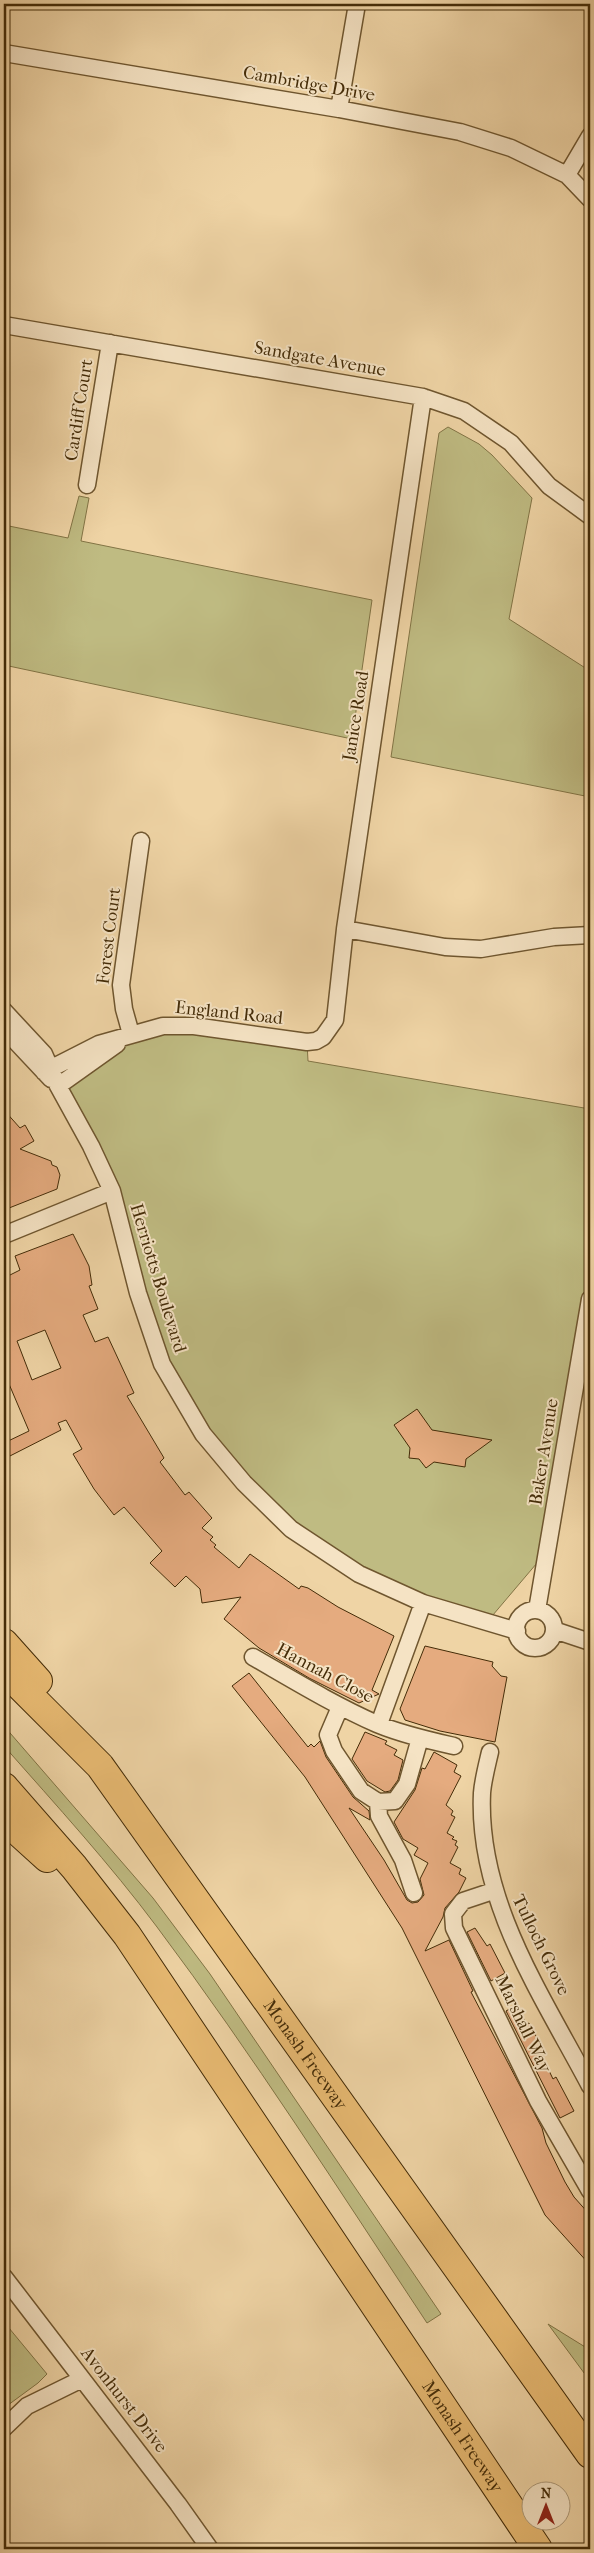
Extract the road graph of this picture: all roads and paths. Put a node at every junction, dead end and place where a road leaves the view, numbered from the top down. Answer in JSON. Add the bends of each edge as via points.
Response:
{"nodes":[{"id":1,"x":357,"y":4,"type":"edge"},
{"id":2,"x":4,"y":53,"type":"edge"},
{"id":3,"x":339,"y":109,"type":"junction"},
{"id":4,"x":590,"y":136,"type":"edge"},
{"id":5,"x":567,"y":175,"type":"junction"},
{"id":6,"x":590,"y":199,"type":"edge"},
{"id":7,"x":4,"y":325,"type":"edge"},
{"id":8,"x":110,"y":343,"type":"junction"},
{"id":9,"x":423,"y":397,"type":"junction"},
{"id":10,"x":87,"y":485,"type":"dead end"},
{"id":11,"x":590,"y":516,"type":"edge"},
{"id":12,"x":141,"y":841,"type":"dead end"},
{"id":13,"x":345,"y":929,"type":"junction"},
{"id":14,"x":590,"y":935,"type":"edge"},
{"id":15,"x":4,"y":1011,"type":"edge"},
{"id":16,"x":4,"y":1029,"type":"edge"},
{"id":17,"x":131,"y":1034,"type":"junction"},
{"id":18,"x":323,"y":1037,"type":"joint"},
{"id":19,"x":48,"y":1070,"type":"junction"},
{"id":20,"x":58,"y":1086,"type":"junction"},
{"id":21,"x":112,"y":1191,"type":"junction"},
{"id":22,"x":4,"y":1235,"type":"edge"},
{"id":23,"x":590,"y":1299,"type":"edge"},
{"id":24,"x":423,"y":1603,"type":"junction"},
{"id":25,"x":537,"y":1610,"type":"junction"},
{"id":26,"x":554,"y":1630,"type":"junction"},
{"id":27,"x":517,"y":1631,"type":"junction"},
{"id":28,"x":590,"y":1642,"type":"edge"},
{"id":29,"x":4,"y":1643,"type":"edge"},
{"id":30,"x":252,"y":1657,"type":"dead end"},
{"id":31,"x":4,"y":1670,"type":"edge"},
{"id":32,"x":340,"y":1707,"type":"junction"},
{"id":33,"x":379,"y":1724,"type":"junction"},
{"id":34,"x":420,"y":1738,"type":"junction"},
{"id":35,"x":454,"y":1746,"type":"dead end"},
{"id":36,"x":490,"y":1752,"type":"dead end"},
{"id":37,"x":100,"y":1766,"type":"junction"},
{"id":38,"x":4,"y":1787,"type":"edge"},
{"id":39,"x":378,"y":1802,"type":"junction"},
{"id":40,"x":4,"y":1819,"type":"edge"},
{"id":41,"x":494,"y":1890,"type":"junction"},
{"id":42,"x":414,"y":1893,"type":"dead end"},
{"id":43,"x":127,"y":1935,"type":"junction"},
{"id":44,"x":590,"y":2086,"type":"edge"},
{"id":45,"x":590,"y":2191,"type":"edge"},
{"id":46,"x":4,"y":2277,"type":"edge"},
{"id":47,"x":82,"y":2379,"type":"junction"},
{"id":48,"x":4,"y":2428,"type":"edge"},
{"id":49,"x":590,"y":2454,"type":"edge"},
{"id":50,"x":210,"y":2549,"type":"edge"},
{"id":51,"x":538,"y":2549,"type":"edge"}],
"edges":[{"from":1,"to":3,"type":"street"},
{"from":2,"to":3,"type":"street","name":"Cambridge Drive"},
{"from":3,"to":5,"type":"street","name":"Cambridge Drive","via":[[460,132],[511,148]]},
{"from":4,"to":5,"type":"street"},
{"from":5,"to":6,"type":"street","name":"Cambridge Drive"},
{"from":7,"to":8,"type":"street","name":"Sandgate Avenue"},
{"from":8,"to":9,"type":"street","name":"Sandgate Avenue"},
{"from":8,"to":10,"type":"street","name":"Cardiff Court"},
{"from":9,"to":11,"type":"street","name":"Sandgate Avenue","via":[[464,411],[511,443],[549,486]]},
{"from":9,"to":13,"type":"street","name":"Janice Road"},
{"from":12,"to":17,"type":"street","name":"Forest Court","via":[[121,985]]},
{"from":13,"to":14,"type":"street","via":[[481,949],[554,937]]},
{"from":13,"to":18,"type":"street","name":"Janice Road","via":[[335,1020]]},
{"from":15,"to":19,"type":"street","via":[[38,1045]]},
{"from":16,"to":19,"type":"street"},
{"from":17,"to":18,"type":"street","name":"England Road","via":[[154,1027],[182,1025],[307,1042]]},
{"from":17,"to":19,"type":"street","name":"England Road","via":[[89,1048]]},
{"from":17,"to":20,"type":"street","name":"England Road"},
{"from":19,"to":20,"type":"street"},
{"from":20,"to":21,"type":"street","name":"Herriotts Boulevard"},
{"from":21,"to":22,"type":"street"},
{"from":21,"to":24,"type":"street","name":"Herriotts Boulevard","via":[[138,1293],[162,1364],[203,1434],[244,1483],[291,1529],[359,1574]]},
{"from":23,"to":25,"type":"street","name":"Baker Avenue"},
{"from":24,"to":27,"type":"street","name":"Herriotts Boulevard"},
{"from":24,"to":33,"type":"street","name":"Hannah Close"},
{"from":25,"to":26,"type":"street","via":[[552,1619]]},
{"from":25,"to":27,"type":"street","via":[[522,1616]]},
{"from":26,"to":27,"type":"street","via":[[549,1642],[539,1648],[527,1646]]},
{"from":26,"to":28,"type":"street"},
{"from":29,"to":37,"type":"highway","via":[[56,1701]]},
{"from":30,"to":32,"type":"street","name":"Hannah Close"},
{"from":31,"to":37,"type":"highway","name":"Monash Freeway"},
{"from":32,"to":33,"type":"street","name":"Hannah Close"},
{"from":32,"to":39,"type":"street","via":[[328,1735],[334,1751],[361,1791]]},
{"from":33,"to":34,"type":"street","name":"Hannah Close"},
{"from":34,"to":35,"type":"street","name":"Hannah Close"},
{"from":34,"to":39,"type":"street","via":[[407,1784],[395,1800]]},
{"from":36,"to":41,"type":"street","name":"Tulloch Grove","via":[[482,1792],[484,1841]]},
{"from":37,"to":49,"type":"highway","name":"Monash Freeway"},
{"from":38,"to":43,"type":"highway","name":"Monash Freeway","via":[[74,1867]]},
{"from":39,"to":42,"type":"street","via":[[379,1816],[403,1860]]},
{"from":40,"to":43,"type":"highway"},
{"from":41,"to":44,"type":"street","name":"Tulloch Grove","via":[[514,1942]]},
{"from":41,"to":45,"type":"street","name":"Marshall Way","via":[[463,1901],[453,1914],[454,1928],[538,2101]]},
{"from":43,"to":51,"type":"highway","name":"Monash Freeway"},
{"from":46,"to":47,"type":"street","name":"Avonhurst Drive"},
{"from":47,"to":48,"type":"street","via":[[27,2406]]},
{"from":47,"to":50,"type":"street","name":"Avonhurst Drive"}]}
